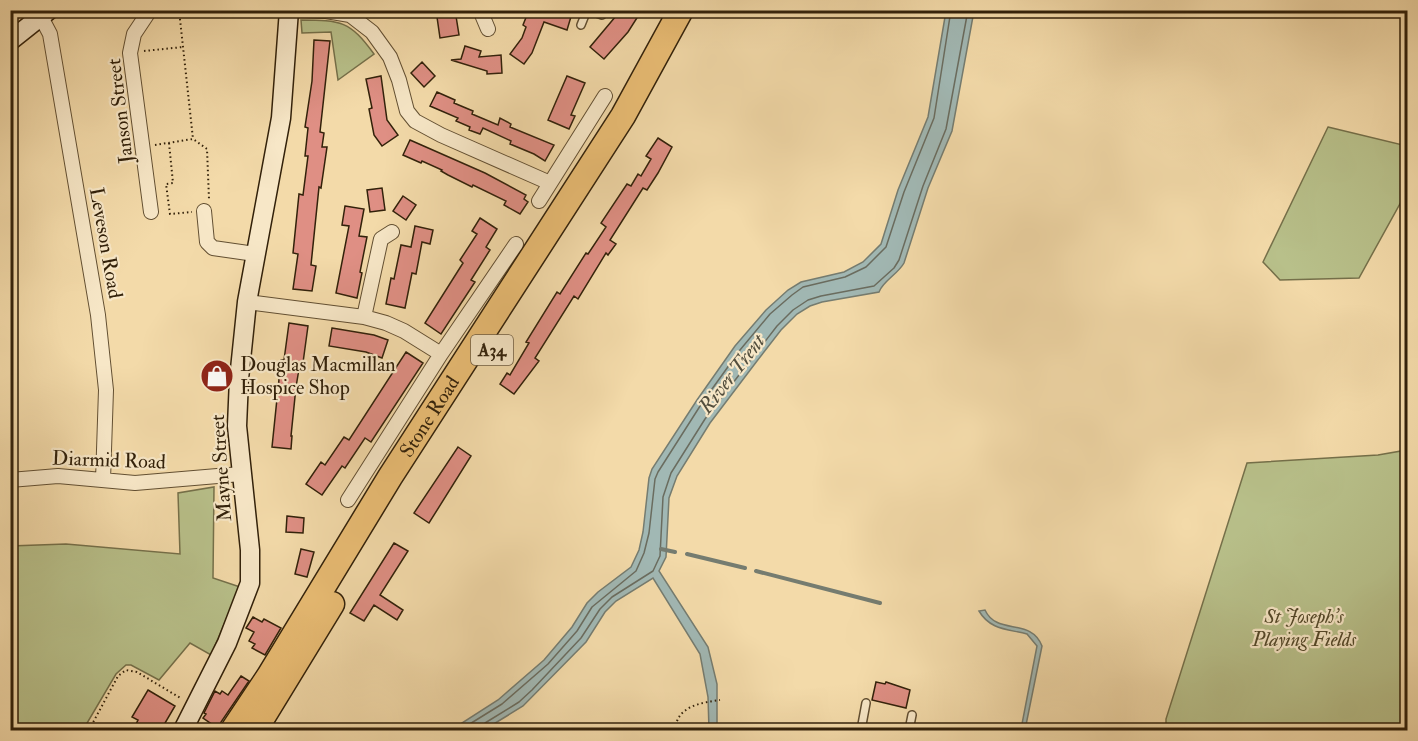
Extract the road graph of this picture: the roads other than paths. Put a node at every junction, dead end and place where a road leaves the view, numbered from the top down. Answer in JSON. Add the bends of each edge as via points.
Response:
{"nodes":[{"id":1,"x":150,"y":10,"type":"edge"},
{"id":2,"x":289,"y":10,"type":"edge"},
{"id":3,"x":300,"y":10,"type":"edge"},
{"id":4,"x":480,"y":10,"type":"edge"},
{"id":5,"x":588,"y":10,"type":"edge"},
{"id":6,"x":681,"y":10,"type":"edge"},
{"id":7,"x":698,"y":10,"type":"edge"},
{"id":8,"x":45,"y":14,"type":"edge"},
{"id":9,"x":602,"y":15,"type":"dead end"},
{"id":10,"x":581,"y":25,"type":"dead end"},
{"id":11,"x":488,"y":29,"type":"dead end"},
{"id":12,"x":10,"y":41,"type":"edge"},
{"id":13,"x":605,"y":96,"type":"dead end"},
{"id":14,"x":550,"y":183,"type":"junction"},
{"id":15,"x":539,"y":201,"type":"dead end"},
{"id":16,"x":204,"y":211,"type":"road end"},
{"id":17,"x":151,"y":212,"type":"dead end"},
{"id":18,"x":383,"y":233,"type":"dead end"},
{"id":19,"x":511,"y":246,"type":"dead end"},
{"id":20,"x":255,"y":254,"type":"junction"},
{"id":21,"x":247,"y":302,"type":"junction"},
{"id":22,"x":364,"y":317,"type":"junction"},
{"id":23,"x":441,"y":354,"type":"junction"},
{"id":24,"x":241,"y":474,"type":"junction"},
{"id":25,"x":10,"y":480,"type":"edge"},
{"id":26,"x":103,"y":480,"type":"junction"},
{"id":27,"x":348,"y":494,"type":"dead end"},
{"id":28,"x":866,"y":703,"type":"dead end"},
{"id":29,"x":912,"y":715,"type":"dead end"},
{"id":30,"x":183,"y":730,"type":"edge"},
{"id":31,"x":233,"y":730,"type":"edge"},
{"id":32,"x":255,"y":730,"type":"edge"},
{"id":33,"x":861,"y":730,"type":"edge"},
{"id":34,"x":909,"y":730,"type":"edge"}],
"edges":[{"from":1,"to":17,"type":"street","name":"Janson Street","via":[[134,34],[130,53]]},
{"from":2,"to":20,"type":"street","name":"Mayne Street","via":[[281,118]]},
{"from":3,"to":14,"type":"street","via":[[350,15],[372,32],[390,57],[407,111],[415,121]]},
{"from":4,"to":11,"type":"street"},
{"from":5,"to":9,"type":"lane"},
{"from":5,"to":10,"type":"lane"},
{"from":6,"to":31,"type":"highway","name":"Stone Road","number":"A34","via":[[623,116],[390,477]]},
{"from":7,"to":32,"type":"highway","name":"Stone Road","number":"A34","via":[[640,119],[405,483]]},
{"from":8,"to":12,"type":"street"},
{"from":8,"to":26,"type":"street","name":"Leveson Road","via":[[98,315],[106,390]]},
{"from":13,"to":14,"type":"street"},
{"from":14,"to":15,"type":"street"},
{"from":16,"to":20,"type":"street","via":[[207,242],[213,248]]},
{"from":18,"to":22,"type":"street"},
{"from":19,"to":23,"type":"street"},
{"from":20,"to":21,"type":"street","name":"Mayne Street"},
{"from":21,"to":22,"type":"street"},
{"from":21,"to":24,"type":"street","name":"Mayne Street","via":[[237,426]]},
{"from":22,"to":23,"type":"street","via":[[404,331]]},
{"from":23,"to":27,"type":"street"},
{"from":24,"to":26,"type":"street","name":"Diarmid Road","via":[[135,483]]},
{"from":24,"to":30,"type":"street","name":"Mayne Street","via":[[250,583],[227,643]]},
{"from":25,"to":26,"type":"street","name":"Diarmid Road","via":[[58,476]]},
{"from":28,"to":33,"type":"lane"},
{"from":29,"to":34,"type":"lane"}]}
